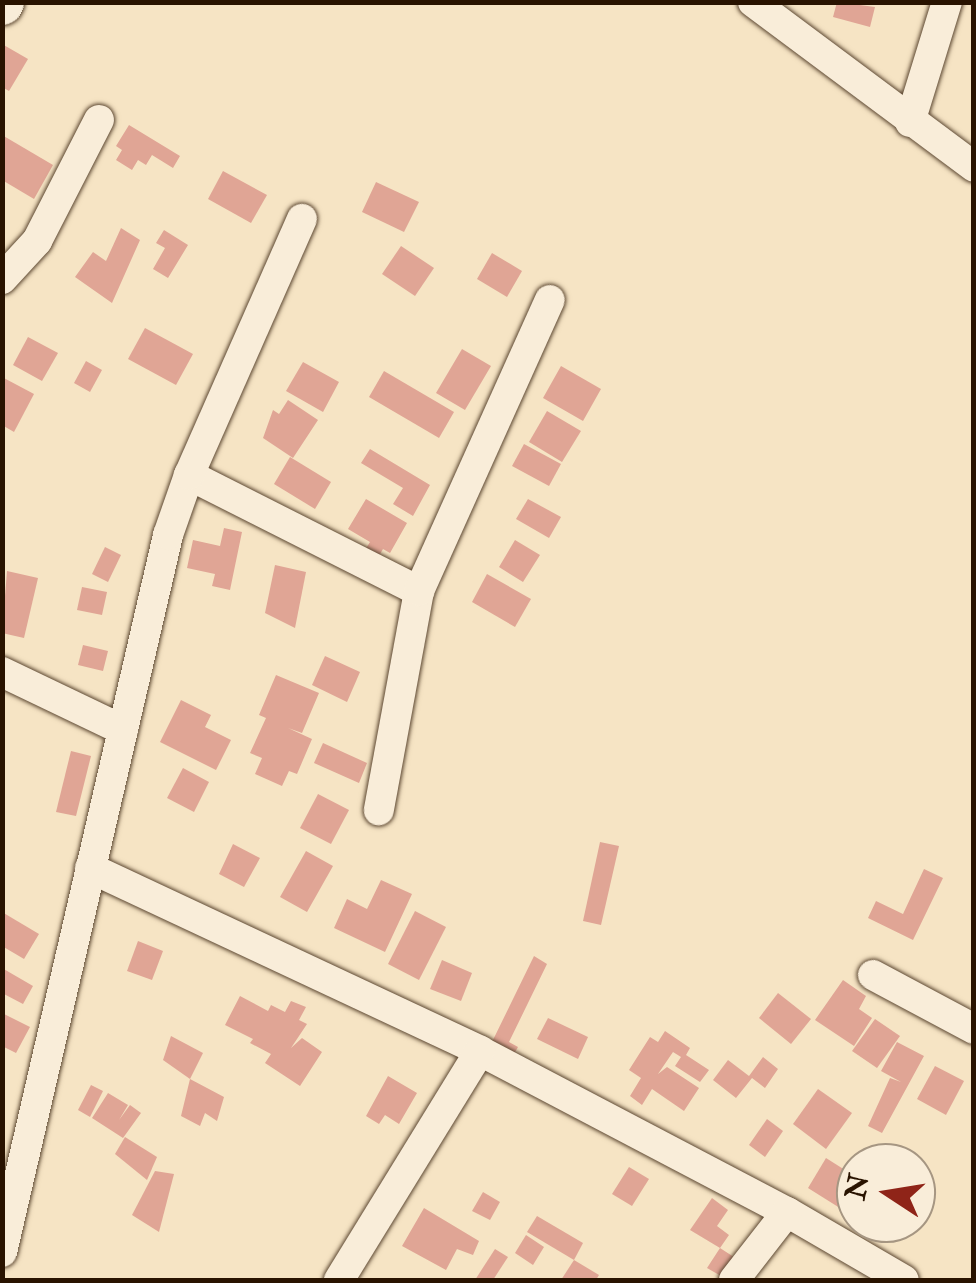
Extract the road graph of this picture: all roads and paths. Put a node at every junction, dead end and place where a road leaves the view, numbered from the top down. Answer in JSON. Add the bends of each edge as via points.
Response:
{"nodes":[{"id":1,"x":753,"y":2,"type":"edge"},
{"id":2,"x":946,"y":2,"type":"edge"},
{"id":3,"x":99,"y":120,"type":"dead end"},
{"id":4,"x":910,"y":122,"type":"junction"},
{"id":5,"x":974,"y":167,"type":"edge"},
{"id":6,"x":302,"y":219,"type":"dead end"},
{"id":7,"x":2,"y":279,"type":"edge"},
{"id":8,"x":550,"y":300,"type":"dead end"},
{"id":9,"x":189,"y":474,"type":"junction"},
{"id":10,"x":419,"y":591,"type":"junction"},
{"id":11,"x":2,"y":672,"type":"edge"},
{"id":12,"x":123,"y":730,"type":"junction"},
{"id":13,"x":379,"y":810,"type":"dead end"},
{"id":14,"x":90,"y":868,"type":"junction"},
{"id":15,"x":873,"y":975,"type":"dead end"},
{"id":16,"x":974,"y":1029,"type":"edge"},
{"id":17,"x":480,"y":1051,"type":"junction"},
{"id":18,"x":788,"y":1212,"type":"junction"},
{"id":19,"x":2,"y":1252,"type":"edge"},
{"id":20,"x":340,"y":1280,"type":"edge"},
{"id":21,"x":734,"y":1280,"type":"edge"},
{"id":22,"x":904,"y":1280,"type":"edge"}],
"edges":[{"from":1,"to":4,"type":"street"},
{"from":2,"to":4,"type":"street"},
{"from":3,"to":7,"type":"street","via":[[38,241]]},
{"from":4,"to":5,"type":"street"},
{"from":6,"to":9,"type":"street"},
{"from":8,"to":10,"type":"street"},
{"from":9,"to":10,"type":"street"},
{"from":9,"to":12,"type":"street","via":[[168,535]]},
{"from":10,"to":13,"type":"street"},
{"from":11,"to":12,"type":"street"},
{"from":12,"to":14,"type":"street"},
{"from":14,"to":17,"type":"street"},
{"from":14,"to":19,"type":"street"},
{"from":15,"to":16,"type":"street"},
{"from":17,"to":18,"type":"street"},
{"from":17,"to":20,"type":"street"},
{"from":18,"to":21,"type":"street"},
{"from":18,"to":22,"type":"street"}]}
